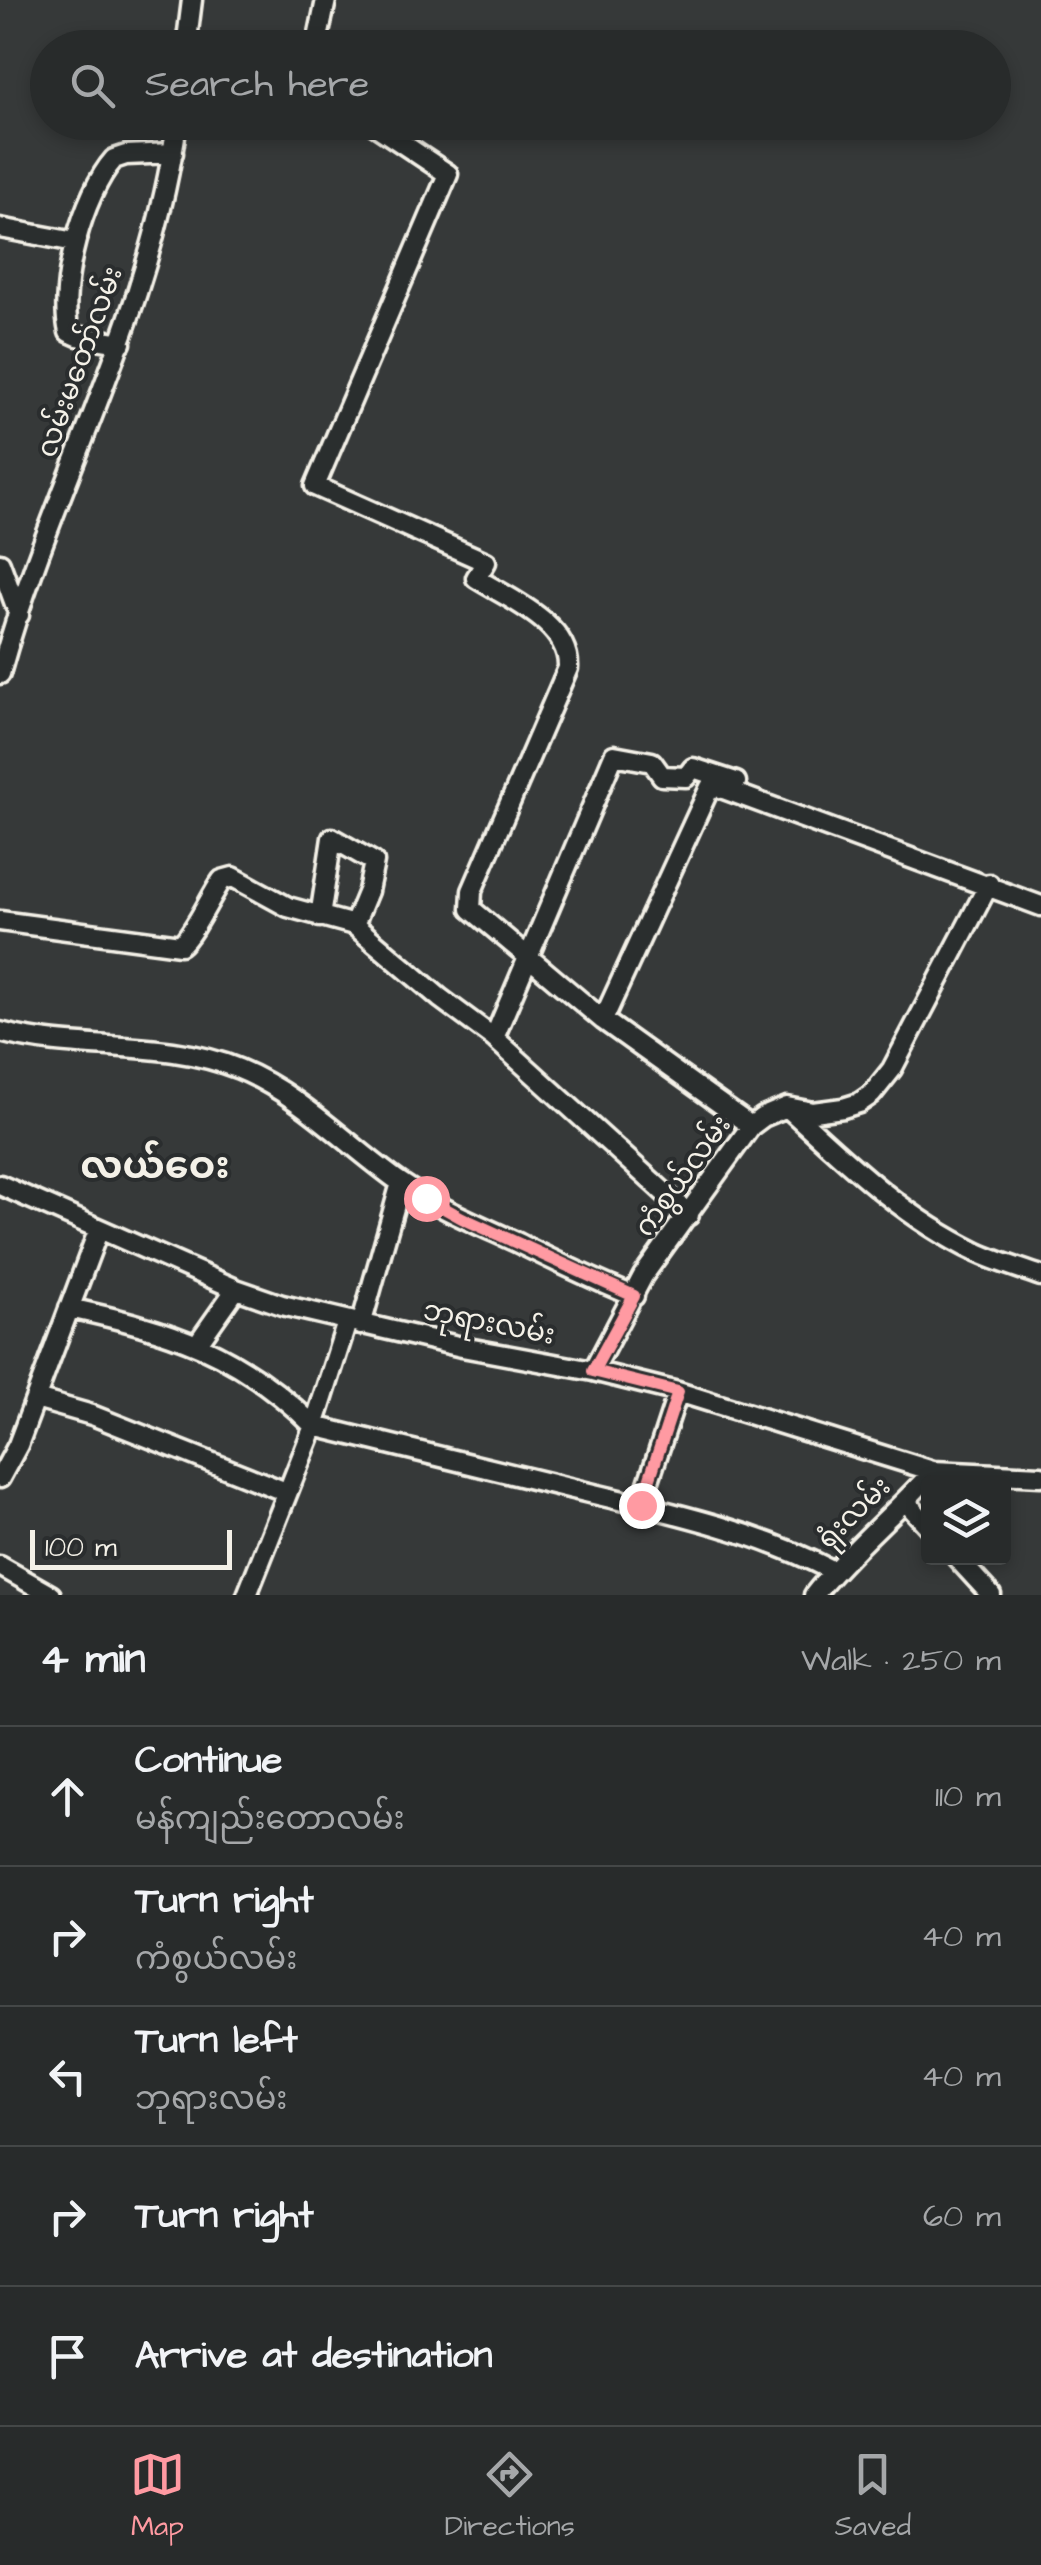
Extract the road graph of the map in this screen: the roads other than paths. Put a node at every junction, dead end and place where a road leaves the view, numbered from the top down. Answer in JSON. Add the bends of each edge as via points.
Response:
{"nodes":[{"id":1,"x":192,"y":0,"type":"edge"},
{"id":2,"x":326,"y":0,"type":"edge"},
{"id":3,"x":188,"y":30,"type":"edge"},
{"id":4,"x":320,"y":30,"type":"edge"},
{"id":5,"x":174,"y":140,"type":"edge"},
{"id":6,"x":397,"y":140,"type":"edge"},
{"id":7,"x":173,"y":153,"type":"junction"},
{"id":8,"x":0,"y":228,"type":"edge"},
{"id":9,"x":75,"y":242,"type":"junction"},
{"id":10,"x":121,"y":343,"type":"junction"},
{"id":11,"x":0,"y":563,"type":"edge"},
{"id":12,"x":19,"y":614,"type":"junction"},
{"id":13,"x":0,"y":674,"type":"edge"},
{"id":14,"x":774,"y":796,"type":"dead end"},
{"id":15,"x":989,"y":884,"type":"junction"},
{"id":16,"x":1041,"y":906,"type":"edge"},
{"id":17,"x":320,"y":917,"type":"junction"},
{"id":18,"x":0,"y":920,"type":"edge"},
{"id":19,"x":354,"y":925,"type":"junction"},
{"id":20,"x":529,"y":957,"type":"junction"},
{"id":21,"x":603,"y":1020,"type":"junction"},
{"id":22,"x":0,"y":1032,"type":"edge"},
{"id":23,"x":494,"y":1038,"type":"junction"},
{"id":24,"x":788,"y":1106,"type":"junction"},
{"id":25,"x":750,"y":1126,"type":"junction"},
{"id":26,"x":401,"y":1183,"type":"junction"},
{"id":27,"x":0,"y":1184,"type":"edge"},
{"id":28,"x":690,"y":1215,"type":"junction"},
{"id":29,"x":99,"y":1229,"type":"junction"},
{"id":30,"x":1041,"y":1276,"type":"edge"},
{"id":31,"x":236,"y":1289,"type":"junction"},
{"id":32,"x":634,"y":1296,"type":"junction"},
{"id":33,"x":69,"y":1308,"type":"junction"},
{"id":34,"x":354,"y":1323,"type":"junction"},
{"id":35,"x":198,"y":1343,"type":"junction"},
{"id":36,"x":593,"y":1371,"type":"junction"},
{"id":37,"x":678,"y":1392,"type":"junction"},
{"id":38,"x":36,"y":1399,"type":"junction"},
{"id":39,"x":314,"y":1426,"type":"junction"},
{"id":40,"x":933,"y":1471,"type":"junction"},
{"id":41,"x":1041,"y":1476,"type":"edge"},
{"id":42,"x":0,"y":1478,"type":"edge"},
{"id":43,"x":286,"y":1492,"type":"junction"},
{"id":44,"x":906,"y":1502,"type":"junction"},
{"id":45,"x":641,"y":1505,"type":"junction"},
{"id":46,"x":921,"y":1518,"type":"edge"},
{"id":47,"x":963,"y":1565,"type":"edge"},
{"id":48,"x":0,"y":1566,"type":"edge"},
{"id":49,"x":833,"y":1571,"type":"junction"},
{"id":50,"x":51,"y":1595,"type":"edge"},
{"id":51,"x":247,"y":1595,"type":"edge"},
{"id":52,"x":814,"y":1595,"type":"edge"},
{"id":53,"x":991,"y":1595,"type":"edge"}],
"edges":[{"from":1,"to":3,"type":"street"},
{"from":2,"to":4,"type":"street"},
{"from":5,"to":7,"type":"street","name":"လမ်းမတော်လမ်း"},
{"from":6,"to":20,"type":"street","via":[[448,174],[315,486],[486,562],[476,578],[562,640],[568,668],[470,900],[479,918]]},
{"from":7,"to":9,"type":"street","via":[[114,159]]},
{"from":7,"to":10,"type":"street","name":"လမ်းမတော်လမ်း"},
{"from":8,"to":9,"type":"street"},
{"from":9,"to":10,"type":"street","via":[[69,332]]},
{"from":10,"to":12,"type":"street","name":"လမ်းမတော်လမ်း"},
{"from":11,"to":12,"type":"street"},
{"from":12,"to":13,"type":"street","name":"လမ်းမတော်လမ်း"},
{"from":14,"to":20,"type":"street","via":[[693,768],[686,777],[662,776],[652,762],[614,755]]},
{"from":15,"to":16,"type":"street"},
{"from":15,"to":21,"type":"street","via":[[710,788]]},
{"from":15,"to":24,"type":"street","via":[[892,1069],[872,1094],[830,1110]]},
{"from":17,"to":18,"type":"street","via":[[233,877],[222,880],[180,945]]},
{"from":17,"to":19,"type":"street"},
{"from":17,"to":19,"type":"street","via":[[332,838],[374,862]]},
{"from":19,"to":23,"type":"street"},
{"from":20,"to":21,"type":"street"},
{"from":20,"to":23,"type":"street"},
{"from":21,"to":25,"type":"street"},
{"from":22,"to":26,"type":"street","via":[[186,1052],[242,1070]]},
{"from":23,"to":28,"type":"street"},
{"from":24,"to":25,"type":"street","name":"ကံစွယ်လမ်း"},
{"from":24,"to":30,"type":"street","via":[[917,1218],[979,1254]]},
{"from":25,"to":28,"type":"street","name":"ကံစွယ်လမ်း"},
{"from":26,"to":32,"type":"street"},
{"from":26,"to":34,"type":"street"},
{"from":27,"to":29,"type":"street","name":"ဘုရားလမ်း"},
{"from":28,"to":32,"type":"street","name":"ကံစွယ်လမ်း"},
{"from":29,"to":31,"type":"street","name":"ဘုရားလမ်း"},
{"from":29,"to":33,"type":"street"},
{"from":31,"to":34,"type":"street","name":"ဘုရားလမ်း"},
{"from":31,"to":35,"type":"street"},
{"from":32,"to":36,"type":"street","name":"ကံစွယ်လမ်း"},
{"from":33,"to":35,"type":"street"},
{"from":33,"to":38,"type":"street"},
{"from":34,"to":36,"type":"street","name":"ဘုရားလမ်း"},
{"from":34,"to":39,"type":"street"},
{"from":35,"to":39,"type":"street","via":[[286,1398]]},
{"from":36,"to":37,"type":"street","name":"ဘုရားလမ်း"},
{"from":37,"to":40,"type":"street","name":"ဘုရားလမ်း"},
{"from":37,"to":45,"type":"street"},
{"from":38,"to":42,"type":"street"},
{"from":38,"to":43,"type":"street"},
{"from":39,"to":43,"type":"street"},
{"from":39,"to":45,"type":"street"},
{"from":40,"to":41,"type":"street","name":"ဘုရားလမ်း"},
{"from":40,"to":44,"type":"street","name":"ရုံးလမ်း"},
{"from":43,"to":51,"type":"street"},
{"from":44,"to":46,"type":"street"},
{"from":44,"to":49,"type":"street","name":"ရုံးလမ်း"},
{"from":45,"to":49,"type":"street","via":[[761,1540]]},
{"from":47,"to":53,"type":"street"},
{"from":48,"to":50,"type":"street"},
{"from":49,"to":52,"type":"street","name":"ရုံးလမ်း"}]}
